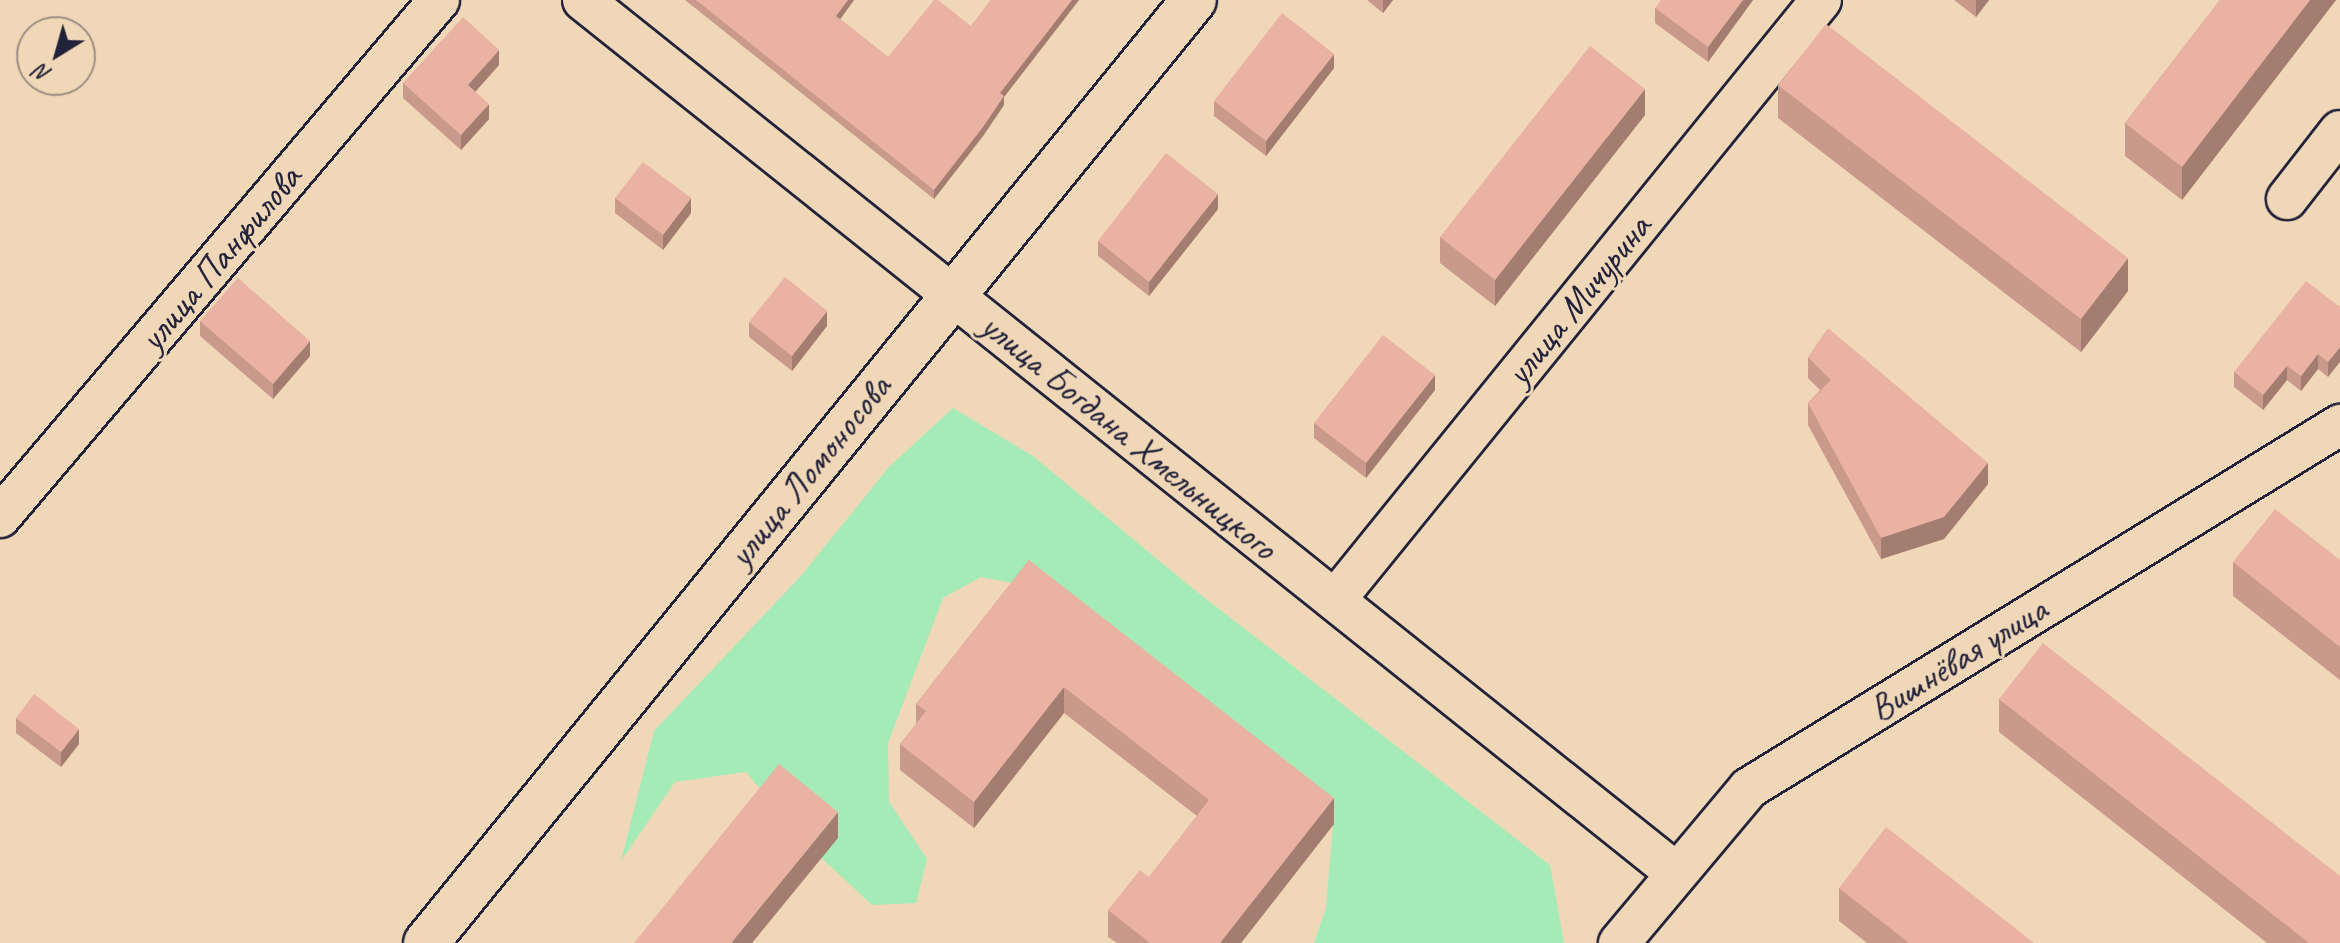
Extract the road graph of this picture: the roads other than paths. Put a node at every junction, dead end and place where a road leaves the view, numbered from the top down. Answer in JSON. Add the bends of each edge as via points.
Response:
{"nodes":[{"id":1,"x":439,"y":0,"type":"edge"},
{"id":2,"x":583,"y":0,"type":"edge"},
{"id":3,"x":1194,"y":0,"type":"edge"},
{"id":4,"x":1821,"y":0,"type":"edge"},
{"id":5,"x":2340,"y":131,"type":"edge"},
{"id":6,"x":2287,"y":199,"type":"dead end"},
{"id":7,"x":952,"y":294,"type":"junction"},
{"id":8,"x":2340,"y":425,"type":"edge"},
{"id":9,"x":0,"y":517,"type":"edge"},
{"id":10,"x":1335,"y":600,"type":"junction"},
{"id":11,"x":1675,"y":872,"type":"junction"},
{"id":12,"x":426,"y":943,"type":"edge"},
{"id":13,"x":1619,"y":943,"type":"edge"}],
"edges":[{"from":1,"to":9,"type":"street","name":"улица Панфилова"},
{"from":2,"to":7,"type":"street","name":"улица Богдана Хмельницкого"},
{"from":3,"to":7,"type":"street","name":"улица Ломоносова"},
{"from":4,"to":10,"type":"street","name":"улица Мичурина"},
{"from":5,"to":6,"type":"street"},
{"from":7,"to":10,"type":"street","name":"улица Богдана Хмельницкого"},
{"from":7,"to":12,"type":"street","name":"улица Ломоносова"},
{"from":8,"to":11,"type":"street","name":"Вишнёвая улица","via":[[1749,788]]},
{"from":10,"to":11,"type":"street","name":"улица Богдана Хмельницкого"},
{"from":11,"to":13,"type":"street","name":"Вишнёвая улица"}]}
